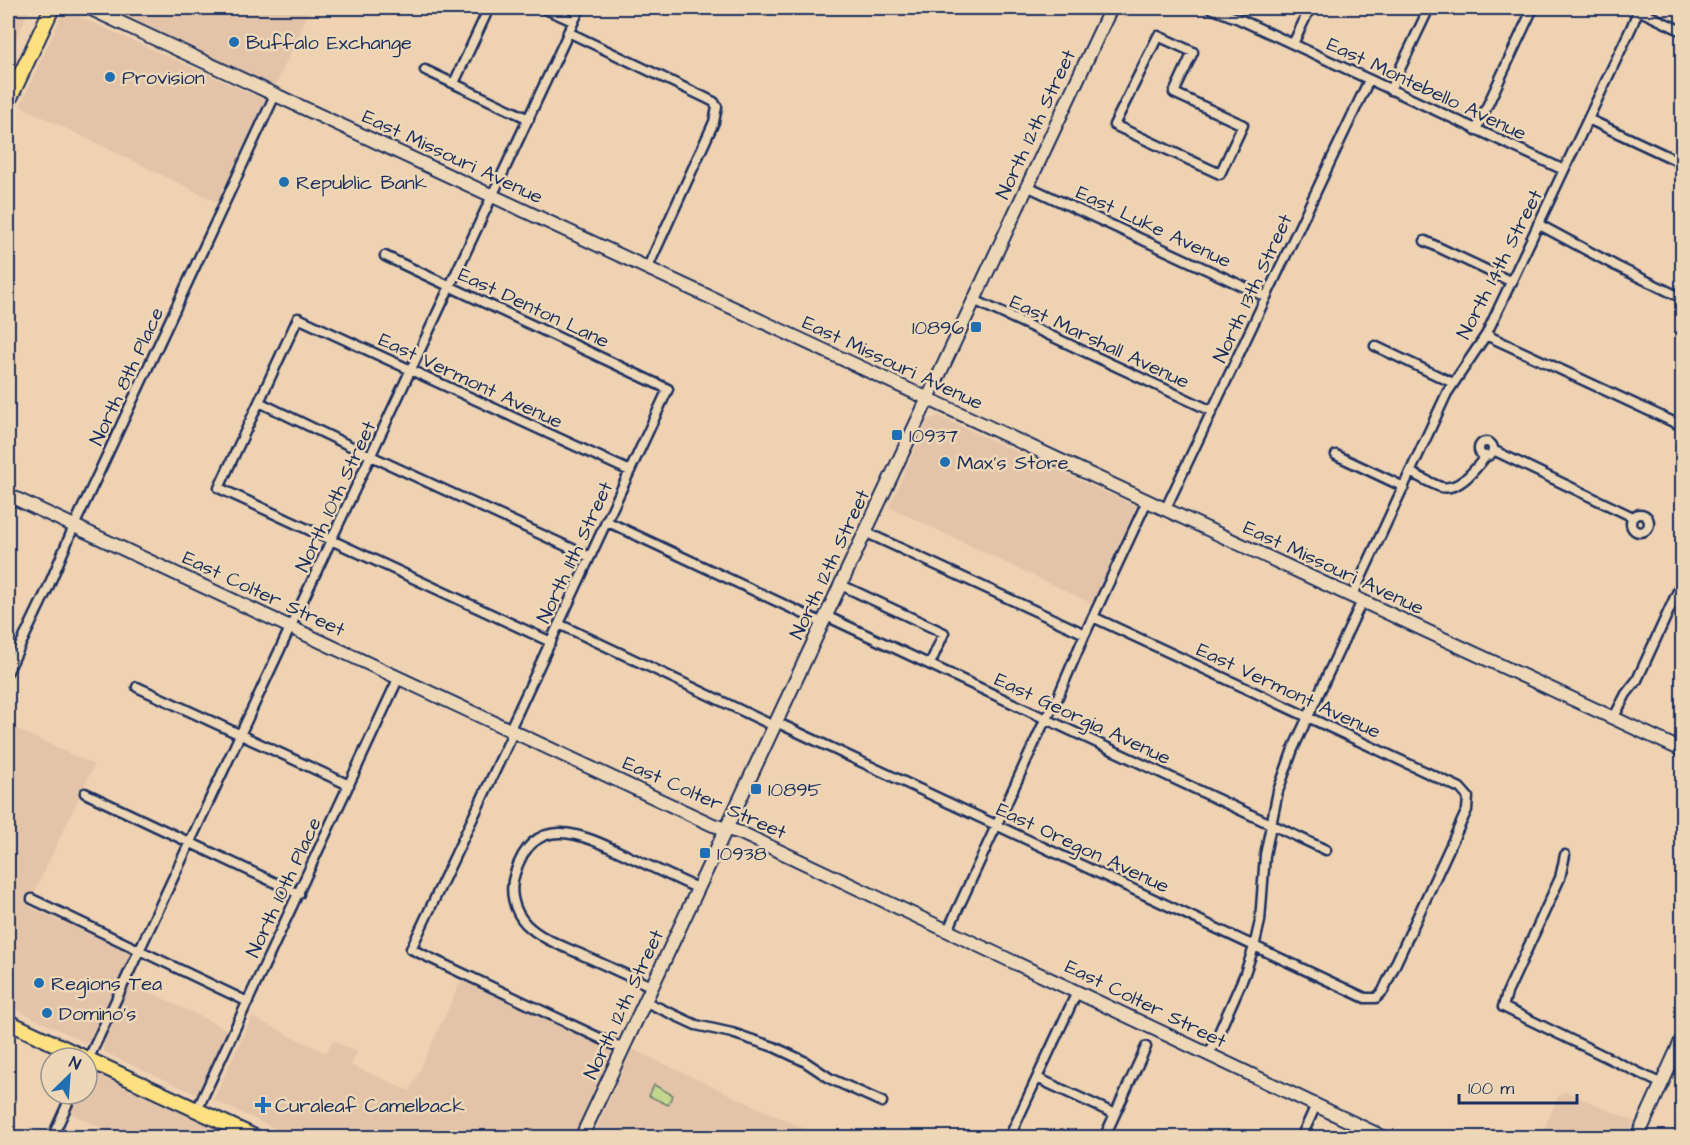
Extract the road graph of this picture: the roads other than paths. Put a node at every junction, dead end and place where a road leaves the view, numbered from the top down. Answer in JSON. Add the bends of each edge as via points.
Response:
{"nodes":[{"id":1,"x":52,"y":8,"type":"edge"},
{"id":2,"x":88,"y":8,"type":"edge"},
{"id":3,"x":489,"y":8,"type":"edge"},
{"id":4,"x":543,"y":8,"type":"edge"},
{"id":5,"x":580,"y":8,"type":"edge"},
{"id":6,"x":761,"y":8,"type":"edge"},
{"id":7,"x":774,"y":8,"type":"edge"},
{"id":8,"x":1111,"y":8,"type":"edge"},
{"id":9,"x":1210,"y":8,"type":"edge"},
{"id":10,"x":1310,"y":8,"type":"edge"},
{"id":11,"x":1429,"y":8,"type":"edge"},
{"id":12,"x":1533,"y":8,"type":"edge"},
{"id":13,"x":1638,"y":9,"type":"edge"},
{"id":14,"x":573,"y":21,"type":"junction"},
{"id":15,"x":1683,"y":31,"type":"edge"},
{"id":16,"x":568,"y":32,"type":"junction"},
{"id":17,"x":1293,"y":44,"type":"junction"},
{"id":18,"x":425,"y":70,"type":"dead end"},
{"id":19,"x":1369,"y":80,"type":"junction"},
{"id":20,"x":454,"y":83,"type":"junction"},
{"id":21,"x":1390,"y":90,"type":"junction"},
{"id":22,"x":275,"y":95,"type":"junction"},
{"id":23,"x":8,"y":102,"type":"edge"},
{"id":24,"x":529,"y":119,"type":"junction"},
{"id":25,"x":1588,"y":119,"type":"junction"},
{"id":26,"x":1476,"y":130,"type":"junction"},
{"id":27,"x":1683,"y":162,"type":"edge"},
{"id":28,"x":1564,"y":170,"type":"junction"},
{"id":29,"x":1220,"y":174,"type":"joint"},
{"id":30,"x":1027,"y":186,"type":"junction"},
{"id":31,"x":493,"y":196,"type":"junction"},
{"id":32,"x":1538,"y":224,"type":"junction"},
{"id":33,"x":1425,"y":241,"type":"dead end"},
{"id":34,"x":385,"y":256,"type":"dead end"},
{"id":35,"x":648,"y":267,"type":"junction"},
{"id":36,"x":1512,"y":282,"type":"junction"},
{"id":37,"x":450,"y":286,"type":"junction"},
{"id":38,"x":1266,"y":297,"type":"junction"},
{"id":39,"x":1683,"y":298,"type":"edge"},
{"id":40,"x":974,"y":300,"type":"junction"},
{"id":41,"x":1486,"y":335,"type":"junction"},
{"id":42,"x":1375,"y":346,"type":"dead end"},
{"id":43,"x":411,"y":371,"type":"junction"},
{"id":44,"x":1453,"y":382,"type":"junction"},
{"id":45,"x":668,"y":388,"type":"joint"},
{"id":46,"x":928,"y":400,"type":"junction"},
{"id":47,"x":259,"y":402,"type":"junction"},
{"id":48,"x":1212,"y":411,"type":"junction"},
{"id":49,"x":1683,"y":426,"type":"edge"},
{"id":50,"x":1336,"y":455,"type":"dead end"},
{"id":51,"x":371,"y":456,"type":"junction"},
{"id":52,"x":630,"y":471,"type":"junction"},
{"id":53,"x":1410,"y":472,"type":"junction"},
{"id":54,"x":1404,"y":487,"type":"junction"},
{"id":55,"x":8,"y":495,"type":"edge"},
{"id":56,"x":1147,"y":501,"type":"junction"},
{"id":57,"x":1165,"y":510,"type":"junction"},
{"id":58,"x":1633,"y":517,"type":"dead end"},
{"id":59,"x":606,"y":521,"type":"junction"},
{"id":60,"x":74,"y":526,"type":"junction"},
{"id":61,"x":865,"y":532,"type":"junction"},
{"id":62,"x":332,"y":540,"type":"junction"},
{"id":63,"x":590,"y":557,"type":"junction"},
{"id":64,"x":1683,"y":582,"type":"edge"},
{"id":65,"x":841,"y":585,"type":"junction"},
{"id":66,"x":1357,"y":599,"type":"junction"},
{"id":67,"x":1093,"y":617,"type":"junction"},
{"id":68,"x":824,"y":620,"type":"junction"},
{"id":69,"x":559,"y":624,"type":"junction"},
{"id":70,"x":292,"y":627,"type":"junction"},
{"id":71,"x":1085,"y":634,"type":"junction"},
{"id":72,"x":551,"y":642,"type":"junction"},
{"id":73,"x":930,"y":664,"type":"junction"},
{"id":74,"x":8,"y":671,"type":"edge"},
{"id":75,"x":399,"y":677,"type":"junction"},
{"id":76,"x":137,"y":687,"type":"dead end"},
{"id":77,"x":1308,"y":717,"type":"junction"},
{"id":78,"x":1614,"y":717,"type":"junction"},
{"id":79,"x":1046,"y":718,"type":"junction"},
{"id":80,"x":775,"y":724,"type":"junction"},
{"id":81,"x":510,"y":729,"type":"junction"},
{"id":82,"x":241,"y":734,"type":"junction"},
{"id":83,"x":1683,"y":750,"type":"edge"},
{"id":84,"x":349,"y":785,"type":"junction"},
{"id":85,"x":84,"y":793,"type":"dead end"},
{"id":86,"x":997,"y":824,"type":"junction"},
{"id":87,"x":1271,"y":824,"type":"junction"},
{"id":88,"x":727,"y":829,"type":"junction"},
{"id":89,"x":189,"y":842,"type":"junction"},
{"id":90,"x":1326,"y":850,"type":"dead end"},
{"id":91,"x":1565,"y":855,"type":"dead end"},
{"id":92,"x":699,"y":889,"type":"junction"},
{"id":93,"x":299,"y":894,"type":"junction"},
{"id":94,"x":32,"y":899,"type":"dead end"},
{"id":95,"x":948,"y":930,"type":"junction"},
{"id":96,"x":1254,"y":946,"type":"junction"},
{"id":97,"x":139,"y":949,"type":"junction"},
{"id":98,"x":653,"y":987,"type":"junction"},
{"id":99,"x":1077,"y":992,"type":"junction"},
{"id":100,"x":1376,"y":998,"type":"joint"},
{"id":101,"x":248,"y":1002,"type":"junction"},
{"id":102,"x":646,"y":1002,"type":"junction"},
{"id":103,"x":8,"y":1022,"type":"edge"},
{"id":104,"x":1683,"y":1039,"type":"edge"},
{"id":105,"x":58,"y":1046,"type":"edge"},
{"id":106,"x":94,"y":1046,"type":"edge"},
{"id":107,"x":1146,"y":1047,"type":"dead end"},
{"id":108,"x":623,"y":1049,"type":"junction"},
{"id":109,"x":1209,"y":1055,"type":"junction"},
{"id":110,"x":99,"y":1065,"type":"edge"},
{"id":111,"x":1037,"y":1078,"type":"junction"},
{"id":112,"x":1662,"y":1084,"type":"junction"},
{"id":113,"x":882,"y":1102,"type":"dead end"},
{"id":114,"x":1316,"y":1105,"type":"junction"},
{"id":115,"x":66,"y":1106,"type":"edge"},
{"id":116,"x":197,"y":1110,"type":"junction"},
{"id":117,"x":1115,"y":1114,"type":"junction"},
{"id":118,"x":52,"y":1137,"type":"edge"},
{"id":119,"x":257,"y":1137,"type":"edge"},
{"id":120,"x":581,"y":1137,"type":"edge"},
{"id":121,"x":1009,"y":1137,"type":"edge"},
{"id":122,"x":1104,"y":1137,"type":"edge"},
{"id":123,"x":1301,"y":1137,"type":"edge"},
{"id":124,"x":1385,"y":1137,"type":"edge"},
{"id":125,"x":1637,"y":1137,"type":"edge"}],
"edges":[{"from":1,"to":23,"type":"main road"},
{"from":2,"to":22,"type":"street","name":"East Missouri Avenue"},
{"from":3,"to":20,"type":"street"},
{"from":4,"to":14,"type":"street"},
{"from":5,"to":14,"type":"street","name":"North 10th Street"},
{"from":6,"to":7,"type":"street"},
{"from":8,"to":30,"type":"street","name":"North 12th Street"},
{"from":9,"to":17,"type":"street","name":"East Montebello Avenue"},
{"from":10,"to":17,"type":"street"},
{"from":11,"to":21,"type":"street"},
{"from":12,"to":26,"type":"street"},
{"from":13,"to":15,"type":"street"},
{"from":13,"to":25,"type":"street","name":"North 14th Street"},
{"from":14,"to":16,"type":"street","name":"North 10th Street"},
{"from":16,"to":24,"type":"street","name":"North 10th Street"},
{"from":16,"to":35,"type":"street","via":[[714,102],[717,107],[714,122]]},
{"from":17,"to":19,"type":"street","name":"East Montebello Avenue"},
{"from":18,"to":20,"type":"street"},
{"from":19,"to":21,"type":"street","name":"East Montebello Avenue"},
{"from":19,"to":38,"type":"street","name":"North 13th Street"},
{"from":20,"to":24,"type":"street"},
{"from":21,"to":26,"type":"street","name":"East Montebello Avenue"},
{"from":22,"to":31,"type":"street","name":"East Missouri Avenue"},
{"from":22,"to":60,"type":"street","name":"North 8th Place"},
{"from":24,"to":31,"type":"street","name":"North 10th Street"},
{"from":25,"to":27,"type":"street"},
{"from":25,"to":28,"type":"street","name":"North 14th Street"},
{"from":26,"to":28,"type":"street","name":"East Montebello Avenue"},
{"from":28,"to":32,"type":"street","name":"North 14th Street"},
{"from":29,"to":29,"type":"street","via":[[1114,125],[1158,36],[1193,52],[1174,93],[1243,125]]},
{"from":30,"to":38,"type":"street","name":"East Luke Avenue"},
{"from":30,"to":40,"type":"street","name":"North 12th Street"},
{"from":31,"to":35,"type":"street","name":"East Missouri Avenue"},
{"from":31,"to":37,"type":"street","name":"North 10th Street"},
{"from":32,"to":36,"type":"street","name":"North 14th Street"},
{"from":32,"to":39,"type":"street"},
{"from":33,"to":36,"type":"street"},
{"from":34,"to":37,"type":"street","name":"East Denton Lane"},
{"from":35,"to":46,"type":"street","name":"East Missouri Avenue"},
{"from":36,"to":41,"type":"street","name":"North 14th Street"},
{"from":37,"to":43,"type":"street","name":"North 10th Street"},
{"from":37,"to":45,"type":"street","name":"East Denton Lane"},
{"from":38,"to":48,"type":"street","name":"North 13th Street"},
{"from":40,"to":46,"type":"street","name":"North 12th Street"},
{"from":40,"to":48,"type":"street","name":"East Marshall Avenue"},
{"from":41,"to":44,"type":"street","name":"North 14th Street"},
{"from":41,"to":49,"type":"street"},
{"from":42,"to":44,"type":"street"},
{"from":43,"to":47,"type":"street","name":"East Vermont Avenue","via":[[298,318]]},
{"from":43,"to":51,"type":"street","name":"North 10th Street"},
{"from":43,"to":52,"type":"street","name":"East Vermont Avenue"},
{"from":44,"to":53,"type":"street","name":"North 14th Street"},
{"from":45,"to":52,"type":"street","name":"North 11th Street"},
{"from":46,"to":56,"type":"street","name":"East Missouri Avenue"},
{"from":46,"to":61,"type":"street","name":"North 12th Street"},
{"from":47,"to":51,"type":"street"},
{"from":47,"to":62,"type":"street","via":[[219,488]]},
{"from":48,"to":57,"type":"street","name":"North 13th Street"},
{"from":50,"to":54,"type":"street"},
{"from":51,"to":62,"type":"street","name":"North 10th Street"},
{"from":51,"to":63,"type":"street"},
{"from":52,"to":59,"type":"street","name":"North 11th Street"},
{"from":53,"to":54,"type":"street","name":"North 14th Street"},
{"from":53,"to":58,"type":"street","via":[[1451,487],[1490,453]]},
{"from":54,"to":66,"type":"street","name":"North 14th Street"},
{"from":55,"to":60,"type":"street","name":"East Colter Street"},
{"from":56,"to":57,"type":"street","name":"East Missouri Avenue"},
{"from":56,"to":67,"type":"street"},
{"from":57,"to":66,"type":"street","name":"East Missouri Avenue"},
{"from":59,"to":63,"type":"street","name":"North 11th Street"},
{"from":59,"to":68,"type":"street","name":"East Georgia Avenue"},
{"from":60,"to":70,"type":"street","name":"East Colter Street"},
{"from":60,"to":74,"type":"street","name":"North 8th Place"},
{"from":61,"to":65,"type":"street","name":"North 12th Street"},
{"from":61,"to":71,"type":"street"},
{"from":62,"to":70,"type":"street","name":"North 10th Street"},
{"from":62,"to":72,"type":"street"},
{"from":63,"to":69,"type":"street","name":"North 11th Street"},
{"from":64,"to":78,"type":"street","via":[[1637,680]]},
{"from":65,"to":68,"type":"street","name":"North 12th Street"},
{"from":65,"to":73,"type":"street","via":[[944,633]]},
{"from":66,"to":77,"type":"street","name":"North 14th Street"},
{"from":66,"to":78,"type":"street","name":"East Missouri Avenue"},
{"from":67,"to":71,"type":"street"},
{"from":67,"to":77,"type":"street","name":"East Vermont Avenue"},
{"from":68,"to":73,"type":"street","name":"East Georgia Avenue"},
{"from":68,"to":80,"type":"street","name":"North 12th Street"},
{"from":69,"to":72,"type":"street","name":"North 11th Street"},
{"from":69,"to":80,"type":"street","name":"East Oregon Avenue"},
{"from":70,"to":75,"type":"street","name":"East Colter Street"},
{"from":70,"to":82,"type":"street","name":"North 10th Street"},
{"from":71,"to":79,"type":"street"},
{"from":72,"to":81,"type":"street","name":"North 11th Street"},
{"from":73,"to":79,"type":"street","name":"East Georgia Avenue"},
{"from":75,"to":81,"type":"street","name":"East Colter Street"},
{"from":75,"to":84,"type":"street","name":"North 10th Place"},
{"from":76,"to":82,"type":"street"},
{"from":77,"to":87,"type":"street","name":"North 14th Street","via":[[1278,791]]},
{"from":77,"to":100,"type":"street","name":"East Vermont Avenue","via":[[1460,788],[1468,797],[1467,810],[1383,991]]},
{"from":78,"to":83,"type":"street","name":"East Missouri Avenue"},
{"from":79,"to":86,"type":"street"},
{"from":79,"to":87,"type":"street","name":"East Georgia Avenue"},
{"from":80,"to":86,"type":"street","name":"East Oregon Avenue"},
{"from":80,"to":88,"type":"street","name":"North 12th Street"},
{"from":81,"to":88,"type":"street","name":"East Colter Street"},
{"from":81,"to":108,"type":"street","name":"North 11th Street","via":[[511,737],[411,949]]},
{"from":82,"to":84,"type":"street"},
{"from":82,"to":89,"type":"street","name":"North 10th Street"},
{"from":84,"to":93,"type":"street","name":"North 10th Place"},
{"from":85,"to":89,"type":"street"},
{"from":86,"to":95,"type":"street"},
{"from":86,"to":96,"type":"street","name":"East Oregon Avenue"},
{"from":87,"to":90,"type":"street","name":"East Georgia Avenue"},
{"from":87,"to":96,"type":"street","name":"North 14th Street"},
{"from":88,"to":92,"type":"street","name":"North 12th Street"},
{"from":88,"to":95,"type":"street","name":"East Colter Street"},
{"from":89,"to":93,"type":"street"},
{"from":89,"to":97,"type":"street","name":"North 10th Street"},
{"from":91,"to":112,"type":"street","via":[[1560,878],[1503,1007]]},
{"from":92,"to":98,"type":"street","name":"North 12th Street"},
{"from":92,"to":98,"type":"street","via":[[568,832],[546,835],[520,859],[512,892],[524,922],[544,937]]},
{"from":93,"to":101,"type":"street","name":"North 10th Place"},
{"from":94,"to":97,"type":"street"},
{"from":95,"to":99,"type":"street","name":"East Colter Street"},
{"from":96,"to":100,"type":"street","name":"East Oregon Avenue","via":[[1365,998]]},
{"from":96,"to":109,"type":"street","name":"North 14th Street"},
{"from":97,"to":101,"type":"street"},
{"from":97,"to":106,"type":"street","name":"North 10th Street"},
{"from":98,"to":102,"type":"street","name":"North 12th Street"},
{"from":99,"to":109,"type":"street","name":"East Colter Street"},
{"from":99,"to":111,"type":"street"},
{"from":101,"to":116,"type":"street","name":"North 10th Place"},
{"from":102,"to":108,"type":"street","name":"North 12th Street"},
{"from":102,"to":113,"type":"street","via":[[696,1025],[774,1047]]},
{"from":103,"to":105,"type":"main road"},
{"from":104,"to":112,"type":"street"},
{"from":107,"to":117,"type":"street"},
{"from":108,"to":120,"type":"street","name":"North 12th Street"},
{"from":109,"to":114,"type":"street","name":"East Colter Street"},
{"from":110,"to":116,"type":"main road"},
{"from":111,"to":117,"type":"street"},
{"from":111,"to":121,"type":"street"},
{"from":112,"to":125,"type":"street"},
{"from":114,"to":123,"type":"street"},
{"from":114,"to":124,"type":"street","name":"East Colter Street"},
{"from":115,"to":118,"type":"street"},
{"from":116,"to":119,"type":"main road"},
{"from":117,"to":122,"type":"street"}]}
